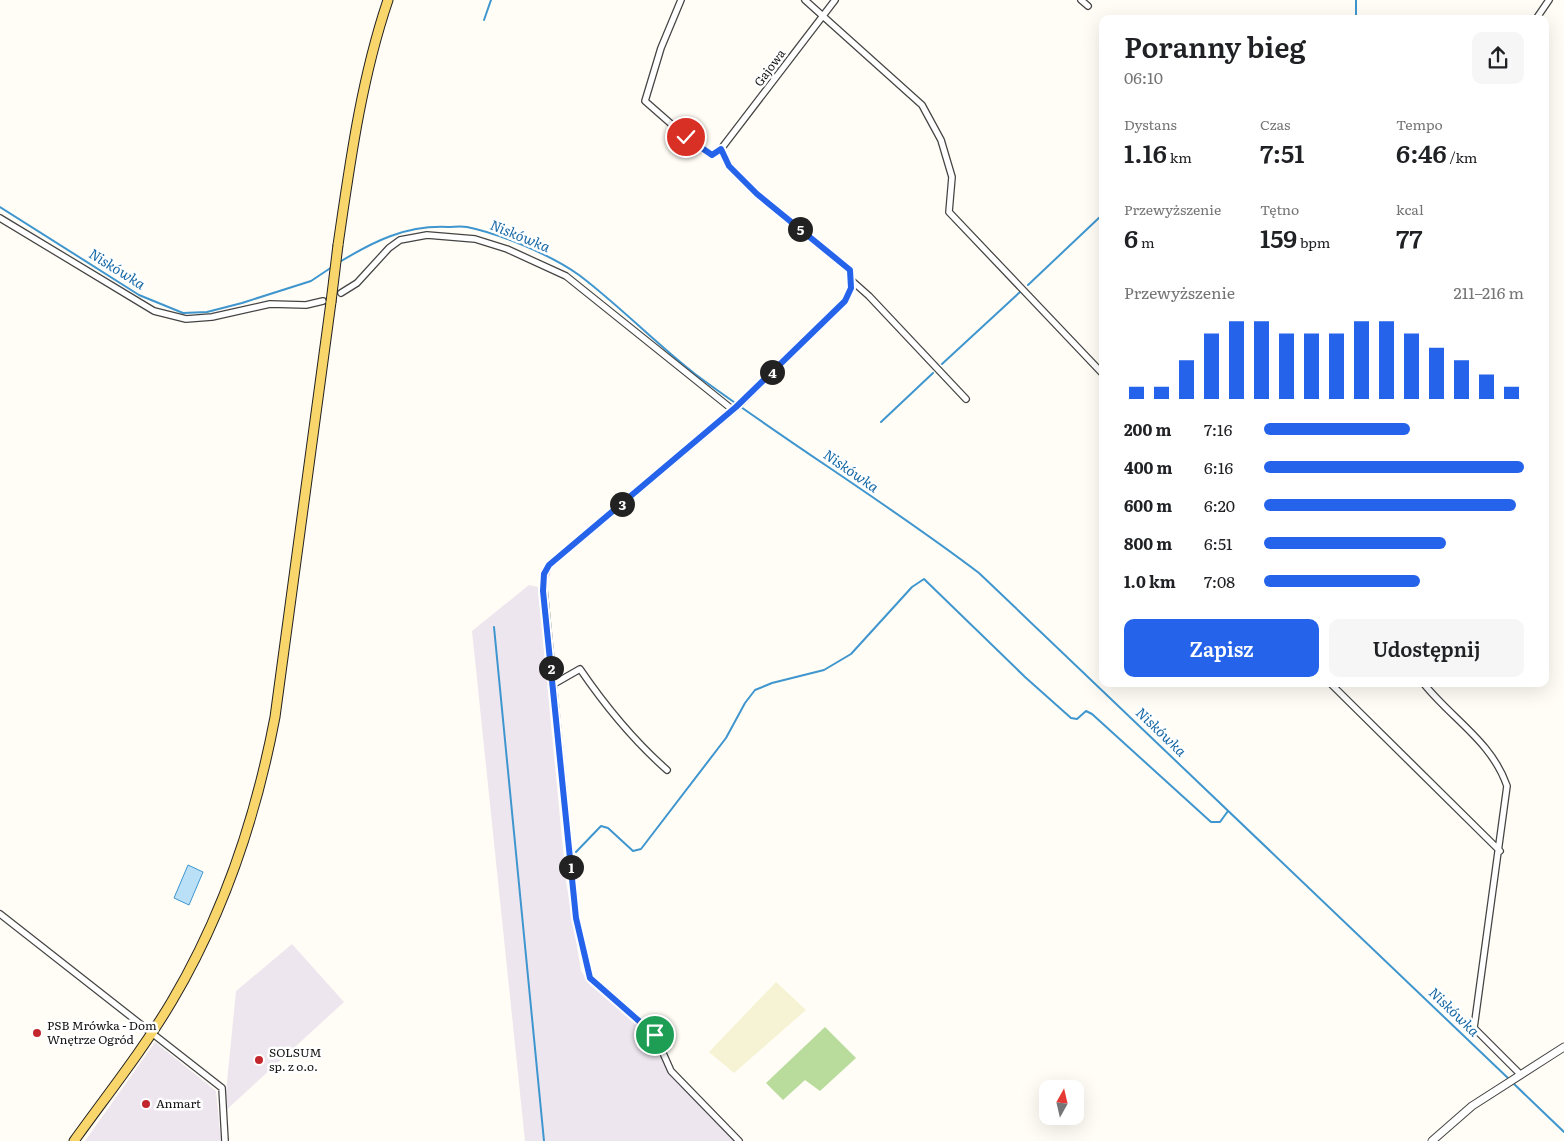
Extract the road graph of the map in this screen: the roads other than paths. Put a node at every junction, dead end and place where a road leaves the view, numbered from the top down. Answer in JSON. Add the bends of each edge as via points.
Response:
{"nodes":[{"id":1,"x":388,"y":0,"type":"edge"},
{"id":2,"x":682,"y":0,"type":"edge"},
{"id":3,"x":805,"y":0,"type":"edge"},
{"id":4,"x":835,"y":0,"type":"edge"},
{"id":5,"x":1081,"y":0,"type":"edge"},
{"id":6,"x":1549,"y":0,"type":"edge"},
{"id":7,"x":1088,"y":6,"type":"dead end"},
{"id":8,"x":1539,"y":15,"type":"edge"},
{"id":9,"x":823,"y":17,"type":"junction"},
{"id":10,"x":721,"y":149,"type":"junction"},
{"id":11,"x":0,"y":218,"type":"edge"},
{"id":12,"x":851,"y":280,"type":"junction"},
{"id":13,"x":341,"y":293,"type":"dead end"},
{"id":14,"x":327,"y":302,"type":"junction"},
{"id":15,"x":1099,"y":369,"type":"edge"},
{"id":16,"x":966,"y":399,"type":"dead end"},
{"id":17,"x":734,"y":408,"type":"junction"},
{"id":18,"x":552,"y":685,"type":"junction"},
{"id":19,"x":1334,"y":687,"type":"edge"},
{"id":20,"x":1427,"y":687,"type":"edge"},
{"id":21,"x":667,"y":770,"type":"dead end"},
{"id":22,"x":1500,"y":851,"type":"junction"},
{"id":23,"x":0,"y":914,"type":"edge"},
{"id":24,"x":151,"y":1032,"type":"junction"},
{"id":25,"x":1564,"y":1046,"type":"edge"},
{"id":26,"x":1519,"y":1075,"type":"junction"},
{"id":27,"x":74,"y":1141,"type":"edge"},
{"id":28,"x":225,"y":1141,"type":"edge"},
{"id":29,"x":738,"y":1141,"type":"edge"},
{"id":30,"x":1432,"y":1141,"type":"edge"}],
"edges":[{"from":1,"to":14,"type":"main road","bridge":true,"via":[[374,42],[354,132]]},
{"from":2,"to":10,"type":"street","via":[[661,48],[645,101],[712,155]]},
{"from":3,"to":9,"type":"street"},
{"from":4,"to":9,"type":"street","name":"Gajowa"},
{"from":5,"to":7,"type":"street"},
{"from":6,"to":8,"type":"street"},
{"from":9,"to":10,"type":"street","name":"Gajowa"},
{"from":9,"to":15,"type":"street","via":[[922,105],[941,140],[952,178],[949,212]]},
{"from":10,"to":12,"type":"street","via":[[729,166],[757,194],[850,270]]},
{"from":11,"to":14,"type":"street","via":[[154,311],[186,319],[270,304]]},
{"from":12,"to":16,"type":"street"},
{"from":12,"to":17,"type":"street","via":[[845,301]]},
{"from":13,"to":17,"type":"street","via":[[357,282],[400,240],[427,235],[475,239],[507,248],[566,276]]},
{"from":14,"to":24,"type":"main road","via":[[275,717],[257,802],[208,933],[172,1001]]},
{"from":17,"to":18,"type":"street","via":[[546,570],[543,591]]},
{"from":18,"to":21,"type":"street","via":[[580,669],[640,747]]},
{"from":18,"to":29,"type":"street","via":[[576,918],[590,978],[655,1035],[671,1071]]},
{"from":19,"to":22,"type":"street"},
{"from":20,"to":22,"type":"street","via":[[1488,750],[1504,775],[1507,786]]},
{"from":22,"to":26,"type":"street","via":[[1474,1028]]},
{"from":23,"to":24,"type":"street"},
{"from":24,"to":27,"type":"main road"},
{"from":24,"to":28,"type":"street","via":[[222,1088]]},
{"from":25,"to":26,"type":"street"},
{"from":26,"to":30,"type":"street","via":[[1453,1120]]}]}
